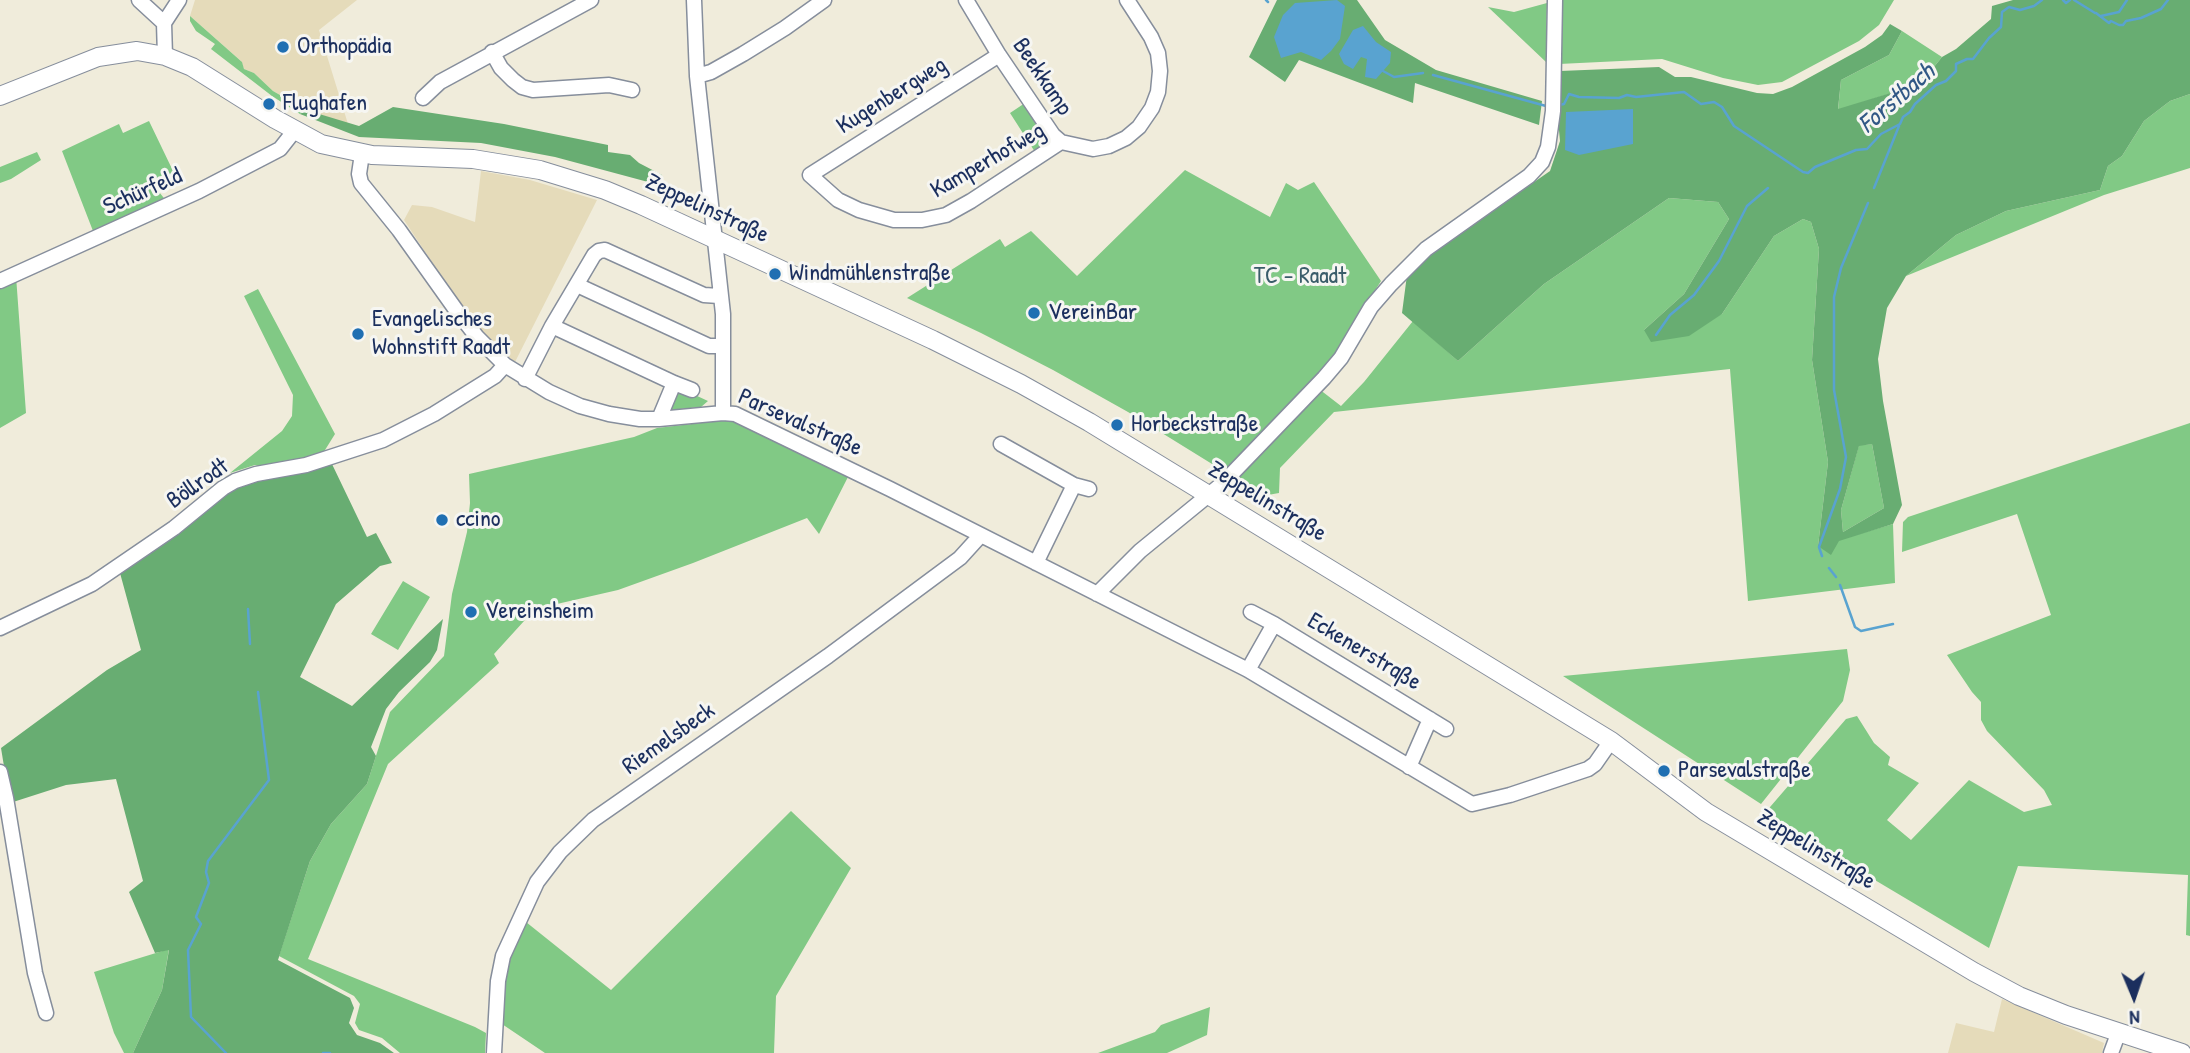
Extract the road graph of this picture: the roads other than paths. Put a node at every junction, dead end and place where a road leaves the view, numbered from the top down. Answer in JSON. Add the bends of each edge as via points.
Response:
{"nodes":[{"id":1,"x":139,"y":0,"type":"edge"},
{"id":2,"x":179,"y":0,"type":"edge"},
{"id":3,"x":591,"y":0,"type":"edge"},
{"id":4,"x":694,"y":0,"type":"edge"},
{"id":5,"x":824,"y":0,"type":"edge"},
{"id":6,"x":966,"y":0,"type":"edge"},
{"id":7,"x":1127,"y":0,"type":"edge"},
{"id":8,"x":1555,"y":0,"type":"edge"},
{"id":9,"x":164,"y":23,"type":"junction"},
{"id":10,"x":492,"y":52,"type":"junction"},
{"id":11,"x":999,"y":55,"type":"junction"},
{"id":12,"x":165,"y":56,"type":"junction"},
{"id":13,"x":697,"y":76,"type":"junction"},
{"id":14,"x":632,"y":90,"type":"dead end"},
{"id":15,"x":0,"y":96,"type":"edge"},
{"id":16,"x":423,"y":98,"type":"dead end"},
{"id":17,"x":295,"y":130,"type":"junction"},
{"id":18,"x":1061,"y":142,"type":"junction"},
{"id":19,"x":362,"y":154,"type":"junction"},
{"id":20,"x":810,"y":175,"type":"joint"},
{"id":21,"x":716,"y":239,"type":"junction"},
{"id":22,"x":0,"y":281,"type":"edge"},
{"id":23,"x":578,"y":285,"type":"junction"},
{"id":24,"x":719,"y":296,"type":"junction"},
{"id":25,"x":552,"y":326,"type":"junction"},
{"id":26,"x":722,"y":346,"type":"junction"},
{"id":27,"x":505,"y":365,"type":"junction"},
{"id":28,"x":525,"y":379,"type":"junction"},
{"id":29,"x":674,"y":383,"type":"junction"},
{"id":30,"x":692,"y":390,"type":"dead end"},
{"id":31,"x":723,"y":412,"type":"junction"},
{"id":32,"x":659,"y":419,"type":"junction"},
{"id":33,"x":1001,"y":444,"type":"dead end"},
{"id":34,"x":1074,"y":485,"type":"junction"},
{"id":35,"x":1089,"y":489,"type":"dead end"},
{"id":36,"x":1210,"y":495,"type":"junction"},
{"id":37,"x":980,"y":536,"type":"junction"},
{"id":38,"x":1036,"y":563,"type":"junction"},
{"id":39,"x":1097,"y":594,"type":"junction"},
{"id":40,"x":1251,"y":612,"type":"dead end"},
{"id":41,"x":1274,"y":624,"type":"junction"},
{"id":42,"x":0,"y":628,"type":"edge"},
{"id":43,"x":1248,"y":670,"type":"junction"},
{"id":44,"x":1430,"y":719,"type":"junction"},
{"id":45,"x":1446,"y":729,"type":"dead end"},
{"id":46,"x":1611,"y":741,"type":"junction"},
{"id":47,"x":1409,"y":767,"type":"junction"},
{"id":48,"x":0,"y":772,"type":"edge"},
{"id":49,"x":46,"y":1013,"type":"dead end"},
{"id":50,"x":2118,"y":1034,"type":"junction"},
{"id":51,"x":494,"y":1053,"type":"edge"},
{"id":52,"x":2111,"y":1053,"type":"edge"},
{"id":53,"x":2182,"y":1053,"type":"edge"}],
"edges":[{"from":1,"to":9,"type":"street"},
{"from":2,"to":9,"type":"street"},
{"from":3,"to":10,"type":"street"},
{"from":4,"to":13,"type":"street"},
{"from":5,"to":13,"type":"street","via":[[743,54]]},
{"from":6,"to":11,"type":"street","name":"Beekkamp"},
{"from":7,"to":18,"type":"street","name":"Kamperhofweg","via":[[1158,53],[1158,92],[1152,108],[1139,127],[1109,146],[1093,149]]},
{"from":8,"to":36,"type":"street","via":[[1553,111],[1542,162],[1426,249],[1391,284],[1370,307],[1341,358]]},
{"from":9,"to":12,"type":"street"},
{"from":10,"to":14,"type":"street","via":[[513,80],[533,90],[609,85]]},
{"from":10,"to":16,"type":"street","via":[[440,82]]},
{"from":11,"to":18,"type":"street","name":"Beekkamp"},
{"from":11,"to":20,"type":"street","name":"Kugenbergweg"},
{"from":12,"to":15,"type":"main road","name":"Zeppelinstraße","via":[[137,51],[98,57]]},
{"from":12,"to":17,"type":"main road","name":"Zeppelinstraße","via":[[202,72]]},
{"from":13,"to":21,"type":"street"},
{"from":17,"to":19,"type":"main road","name":"Zeppelinstraße","via":[[321,144]]},
{"from":17,"to":22,"type":"street","name":"Schürfeld","via":[[280,149],[199,191]]},
{"from":18,"to":20,"type":"street","name":"Kamperhofweg","via":[[971,201],[946,215],[922,220],[894,220],[859,210],[838,200]]},
{"from":19,"to":21,"type":"main road","name":"Zeppelinstraße","via":[[472,159],[540,170],[605,190]]},
{"from":19,"to":27,"type":"street","name":"Parsevalstraße","via":[[361,183],[477,337]]},
{"from":21,"to":24,"type":"street"},
{"from":21,"to":36,"type":"main road","name":"Zeppelinstraße","via":[[1021,384]]},
{"from":23,"to":24,"type":"street","via":[[594,255],[605,250],[704,295]]},
{"from":23,"to":25,"type":"street"},
{"from":23,"to":26,"type":"street","via":[[709,346]]},
{"from":24,"to":26,"type":"street"},
{"from":25,"to":28,"type":"street"},
{"from":25,"to":29,"type":"street"},
{"from":26,"to":31,"type":"street"},
{"from":27,"to":28,"type":"street","name":"Parsevalstraße"},
{"from":27,"to":42,"type":"street","name":"Böllrodt","via":[[446,407],[383,440],[306,465],[235,481],[92,584]]},
{"from":28,"to":32,"type":"street","name":"Parsevalstraße","via":[[580,406]]},
{"from":29,"to":30,"type":"street"},
{"from":29,"to":32,"type":"street"},
{"from":31,"to":32,"type":"street","name":"Parsevalstraße"},
{"from":31,"to":37,"type":"street","name":"Parsevalstraße"},
{"from":33,"to":34,"type":"street"},
{"from":34,"to":35,"type":"street"},
{"from":34,"to":38,"type":"street"},
{"from":36,"to":39,"type":"street","via":[[1140,551]]},
{"from":36,"to":46,"type":"main road","name":"Zeppelinstraße"},
{"from":37,"to":38,"type":"street","name":"Parsevalstraße"},
{"from":37,"to":51,"type":"street","name":"Riemelsbeck","via":[[960,558],[828,656],[593,820],[560,852],[537,882],[503,956]]},
{"from":38,"to":39,"type":"street","name":"Parsevalstraße"},
{"from":39,"to":43,"type":"street","name":"Parsevalstraße"},
{"from":40,"to":41,"type":"street","name":"Eckenerstraße"},
{"from":41,"to":43,"type":"street","name":"Eckenerstraße"},
{"from":41,"to":44,"type":"street","name":"Eckenerstraße"},
{"from":43,"to":47,"type":"street","name":"Parsevalstraße"},
{"from":44,"to":45,"type":"street","name":"Eckenerstraße"},
{"from":44,"to":47,"type":"street","name":"Eckenerstraße"},
{"from":46,"to":47,"type":"street","name":"Parsevalstraße","via":[[1588,769],[1472,804]]},
{"from":46,"to":50,"type":"main road","name":"Zeppelinstraße","via":[[1706,812],[1974,972],[2019,996]]},
{"from":48,"to":49,"type":"street","via":[[34,973]]},
{"from":50,"to":52,"type":"street"},
{"from":50,"to":53,"type":"main road","name":"Zeppelinstraße"}]}
